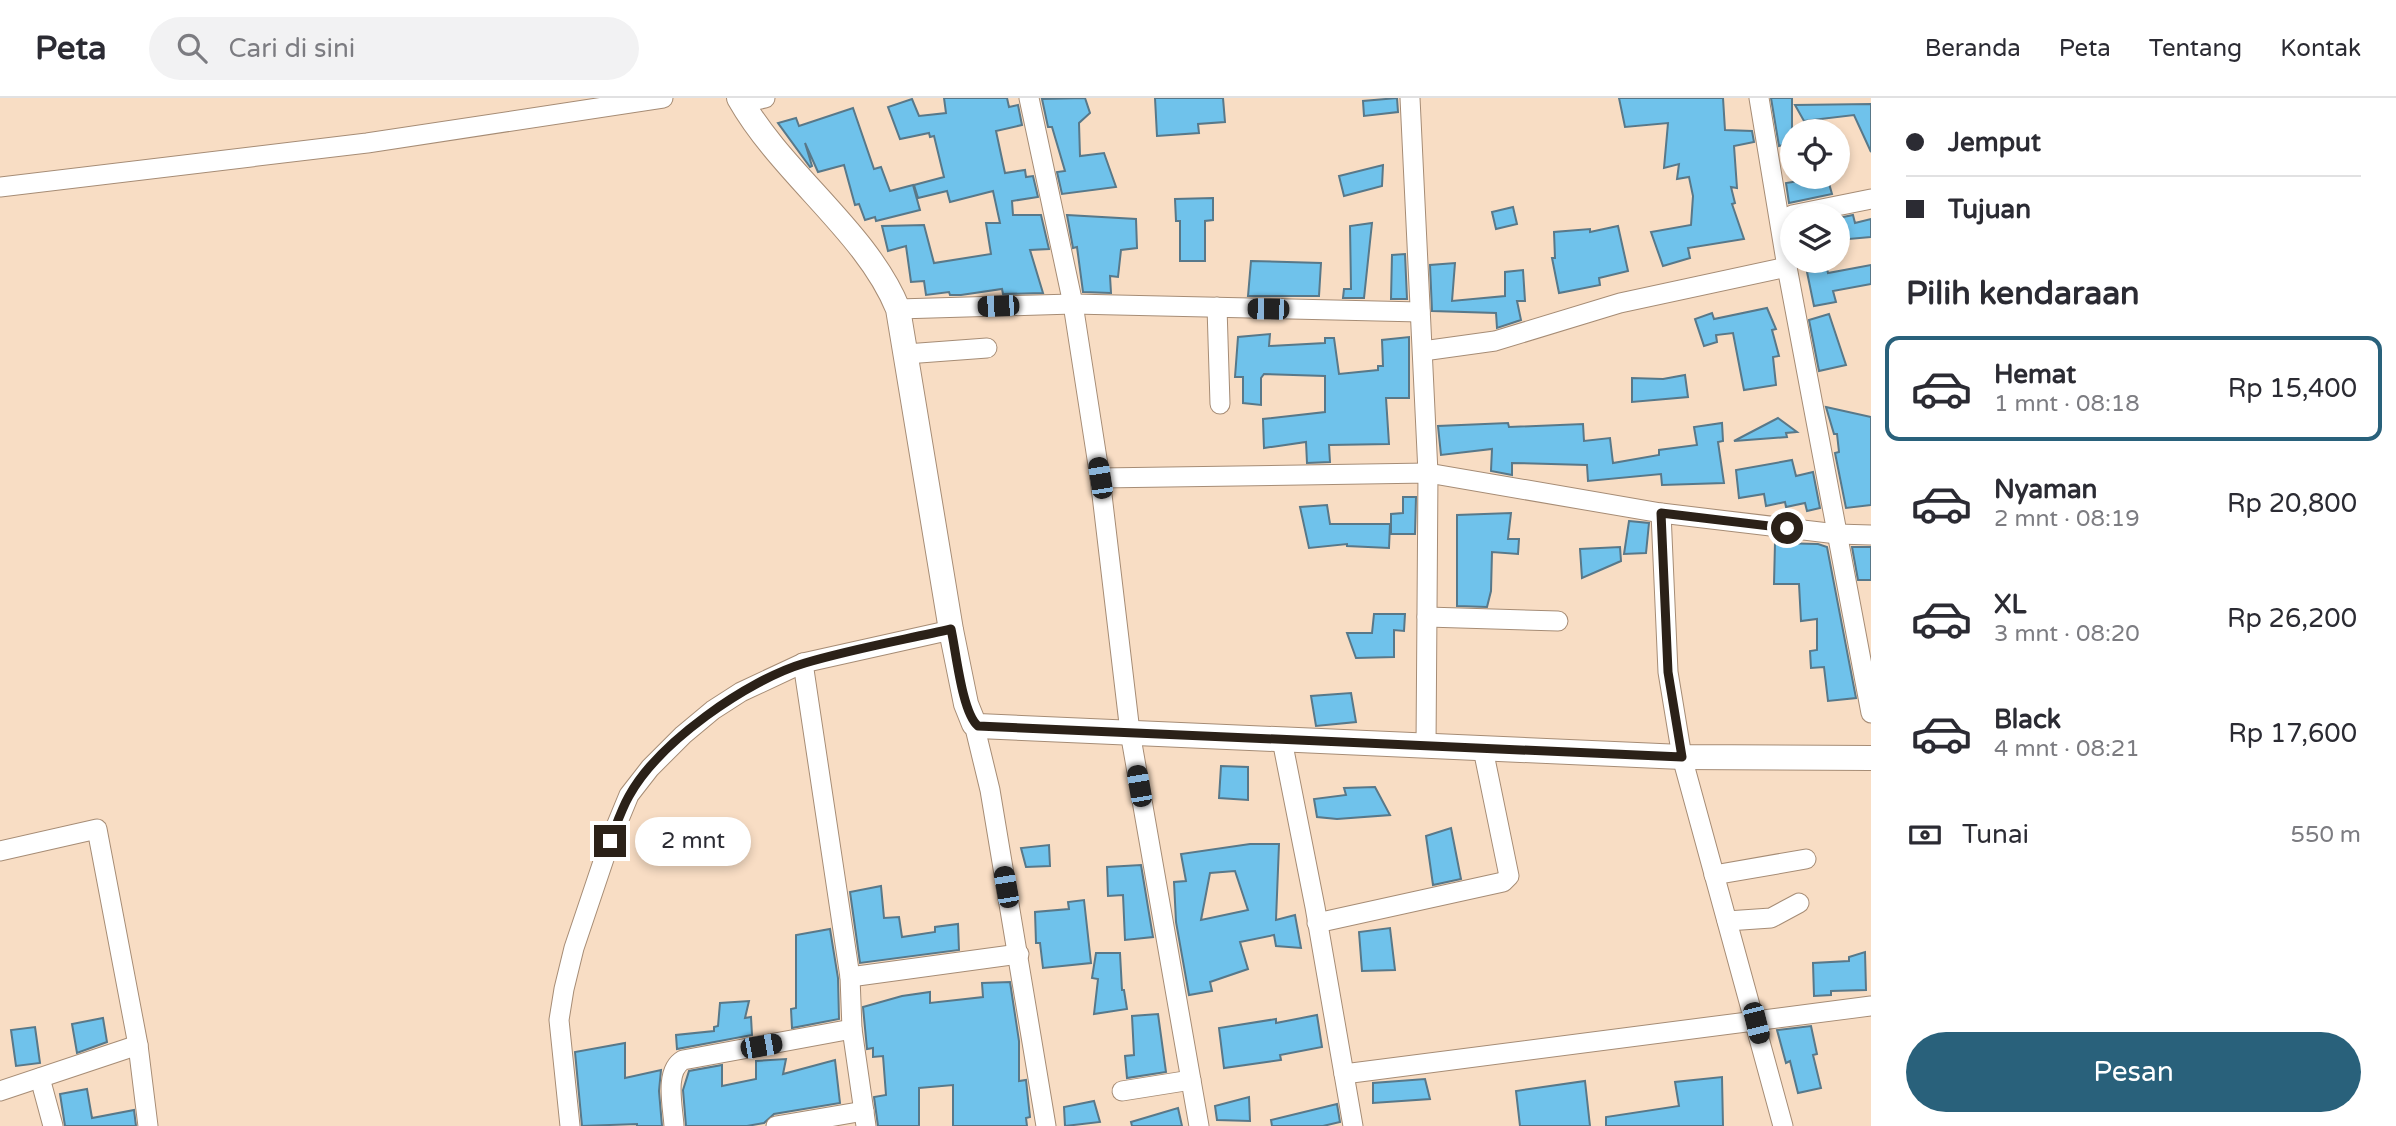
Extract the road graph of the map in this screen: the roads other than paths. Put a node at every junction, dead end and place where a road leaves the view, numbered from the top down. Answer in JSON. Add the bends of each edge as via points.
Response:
{"nodes":[{"id":1,"x":663,"y":98,"type":"edge"},
{"id":2,"x":1029,"y":98,"type":"edge"},
{"id":3,"x":1410,"y":98,"type":"edge"},
{"id":4,"x":1759,"y":98,"type":"edge"},
{"id":5,"x":749,"y":100,"type":"edge"},
{"id":6,"x":0,"y":187,"type":"edge"},
{"id":7,"x":1871,"y":199,"type":"edge"},
{"id":8,"x":1785,"y":203,"type":"edge"},
{"id":9,"x":1850,"y":203,"type":"edge"},
{"id":10,"x":1780,"y":268,"type":"edge"},
{"id":11,"x":1788,"y":273,"type":"edge"},
{"id":12,"x":1073,"y":304,"type":"junction"},
{"id":13,"x":1217,"y":307,"type":"junction"},
{"id":14,"x":898,"y":309,"type":"junction"},
{"id":15,"x":1420,"y":312,"type":"junction"},
{"id":16,"x":987,"y":348,"type":"dead end"},
{"id":17,"x":1423,"y":351,"type":"junction"},
{"id":18,"x":906,"y":354,"type":"junction"},
{"id":19,"x":1220,"y":404,"type":"dead end"},
{"id":20,"x":1428,"y":473,"type":"junction"},
{"id":21,"x":1100,"y":478,"type":"junction"},
{"id":22,"x":1661,"y":513,"type":"junction"},
{"id":23,"x":1837,"y":534,"type":"junction"},
{"id":24,"x":1871,"y":535,"type":"edge"},
{"id":25,"x":1427,"y":617,"type":"junction"},
{"id":26,"x":1558,"y":621,"type":"dead end"},
{"id":27,"x":951,"y":629,"type":"junction"},
{"id":28,"x":1864,"y":644,"type":"edge"},
{"id":29,"x":803,"y":663,"type":"junction"},
{"id":30,"x":1871,"y":713,"type":"edge"},
{"id":31,"x":974,"y":724,"type":"junction"},
{"id":32,"x":1130,"y":732,"type":"junction"},
{"id":33,"x":1282,"y":740,"type":"junction"},
{"id":34,"x":1426,"y":746,"type":"junction"},
{"id":35,"x":1483,"y":749,"type":"junction"},
{"id":36,"x":1682,"y":757,"type":"junction"},
{"id":37,"x":1871,"y":758,"type":"edge"},
{"id":38,"x":0,"y":851,"type":"edge"},
{"id":39,"x":1806,"y":859,"type":"dead end"},
{"id":40,"x":1714,"y":875,"type":"junction"},
{"id":41,"x":1798,"y":902,"type":"dead end"},
{"id":42,"x":1727,"y":921,"type":"junction"},
{"id":43,"x":1317,"y":923,"type":"junction"},
{"id":44,"x":1018,"y":954,"type":"junction"},
{"id":45,"x":850,"y":977,"type":"junction"},
{"id":46,"x":1871,"y":1006,"type":"edge"},
{"id":47,"x":1756,"y":1023,"type":"junction"},
{"id":48,"x":852,"y":1029,"type":"junction"},
{"id":49,"x":138,"y":1045,"type":"junction"},
{"id":50,"x":1344,"y":1074,"type":"junction"},
{"id":51,"x":40,"y":1078,"type":"junction"},
{"id":52,"x":1191,"y":1080,"type":"junction"},
{"id":53,"x":0,"y":1091,"type":"edge"},
{"id":54,"x":1122,"y":1091,"type":"dead end"},
{"id":55,"x":865,"y":1119,"type":"edge"},
{"id":56,"x":53,"y":1126,"type":"edge"},
{"id":57,"x":148,"y":1126,"type":"edge"},
{"id":58,"x":570,"y":1126,"type":"edge"},
{"id":59,"x":674,"y":1126,"type":"edge"},
{"id":60,"x":776,"y":1126,"type":"edge"},
{"id":61,"x":1046,"y":1126,"type":"edge"},
{"id":62,"x":1199,"y":1126,"type":"edge"},
{"id":63,"x":1353,"y":1126,"type":"edge"},
{"id":64,"x":1783,"y":1126,"type":"edge"}],
"edges":[{"from":1,"to":6,"type":"street","via":[[367,143]]},
{"from":2,"to":12,"type":"street"},
{"from":3,"to":15,"type":"street"},
{"from":4,"to":8,"type":"street"},
{"from":5,"to":14,"type":"street","via":[[774,149],[876,267]]},
{"from":7,"to":9,"type":"street"},
{"from":10,"to":17,"type":"street","via":[[1598,308],[1483,344]]},
{"from":11,"to":23,"type":"street"},
{"from":12,"to":13,"type":"street"},
{"from":12,"to":14,"type":"street"},
{"from":12,"to":21,"type":"street"},
{"from":13,"to":15,"type":"street"},
{"from":13,"to":19,"type":"street"},
{"from":14,"to":18,"type":"street"},
{"from":15,"to":17,"type":"street"},
{"from":16,"to":18,"type":"street"},
{"from":17,"to":20,"type":"street"},
{"from":18,"to":27,"type":"street"},
{"from":20,"to":21,"type":"street"},
{"from":20,"to":22,"type":"street"},
{"from":20,"to":25,"type":"street"},
{"from":21,"to":32,"type":"street"},
{"from":22,"to":23,"type":"street"},
{"from":22,"to":36,"type":"street","via":[[1668,672]]},
{"from":23,"to":24,"type":"street"},
{"from":23,"to":28,"type":"street"},
{"from":25,"to":26,"type":"street"},
{"from":25,"to":34,"type":"street"},
{"from":27,"to":29,"type":"street"},
{"from":27,"to":31,"type":"street"},
{"from":28,"to":30,"type":"street"},
{"from":29,"to":45,"type":"street"},
{"from":29,"to":58,"type":"street","via":[[713,710],[650,768],[629,795],[574,948],[564,989],[559,1020]]},
{"from":31,"to":32,"type":"street"},
{"from":31,"to":44,"type":"street"},
{"from":32,"to":33,"type":"street"},
{"from":32,"to":52,"type":"street"},
{"from":33,"to":34,"type":"street"},
{"from":33,"to":43,"type":"street"},
{"from":34,"to":35,"type":"street"},
{"from":35,"to":36,"type":"street"},
{"from":35,"to":43,"type":"street","via":[[1509,876],[1503,882]]},
{"from":36,"to":37,"type":"street"},
{"from":36,"to":40,"type":"street"},
{"from":38,"to":49,"type":"street","via":[[97,829]]},
{"from":39,"to":40,"type":"street"},
{"from":40,"to":42,"type":"street"},
{"from":41,"to":42,"type":"street","via":[[1770,918]]},
{"from":42,"to":47,"type":"street"},
{"from":43,"to":50,"type":"street"},
{"from":44,"to":45,"type":"street"},
{"from":44,"to":61,"type":"street"},
{"from":45,"to":48,"type":"street"},
{"from":46,"to":47,"type":"street"},
{"from":47,"to":50,"type":"street"},
{"from":47,"to":64,"type":"street"},
{"from":48,"to":55,"type":"street"},
{"from":48,"to":59,"type":"street","via":[[683,1060],[672,1073]]},
{"from":49,"to":51,"type":"street"},
{"from":49,"to":57,"type":"street"},
{"from":50,"to":63,"type":"street"},
{"from":51,"to":53,"type":"street"},
{"from":51,"to":56,"type":"street"},
{"from":52,"to":54,"type":"street"},
{"from":52,"to":62,"type":"street"},
{"from":55,"to":60,"type":"street"}]}
